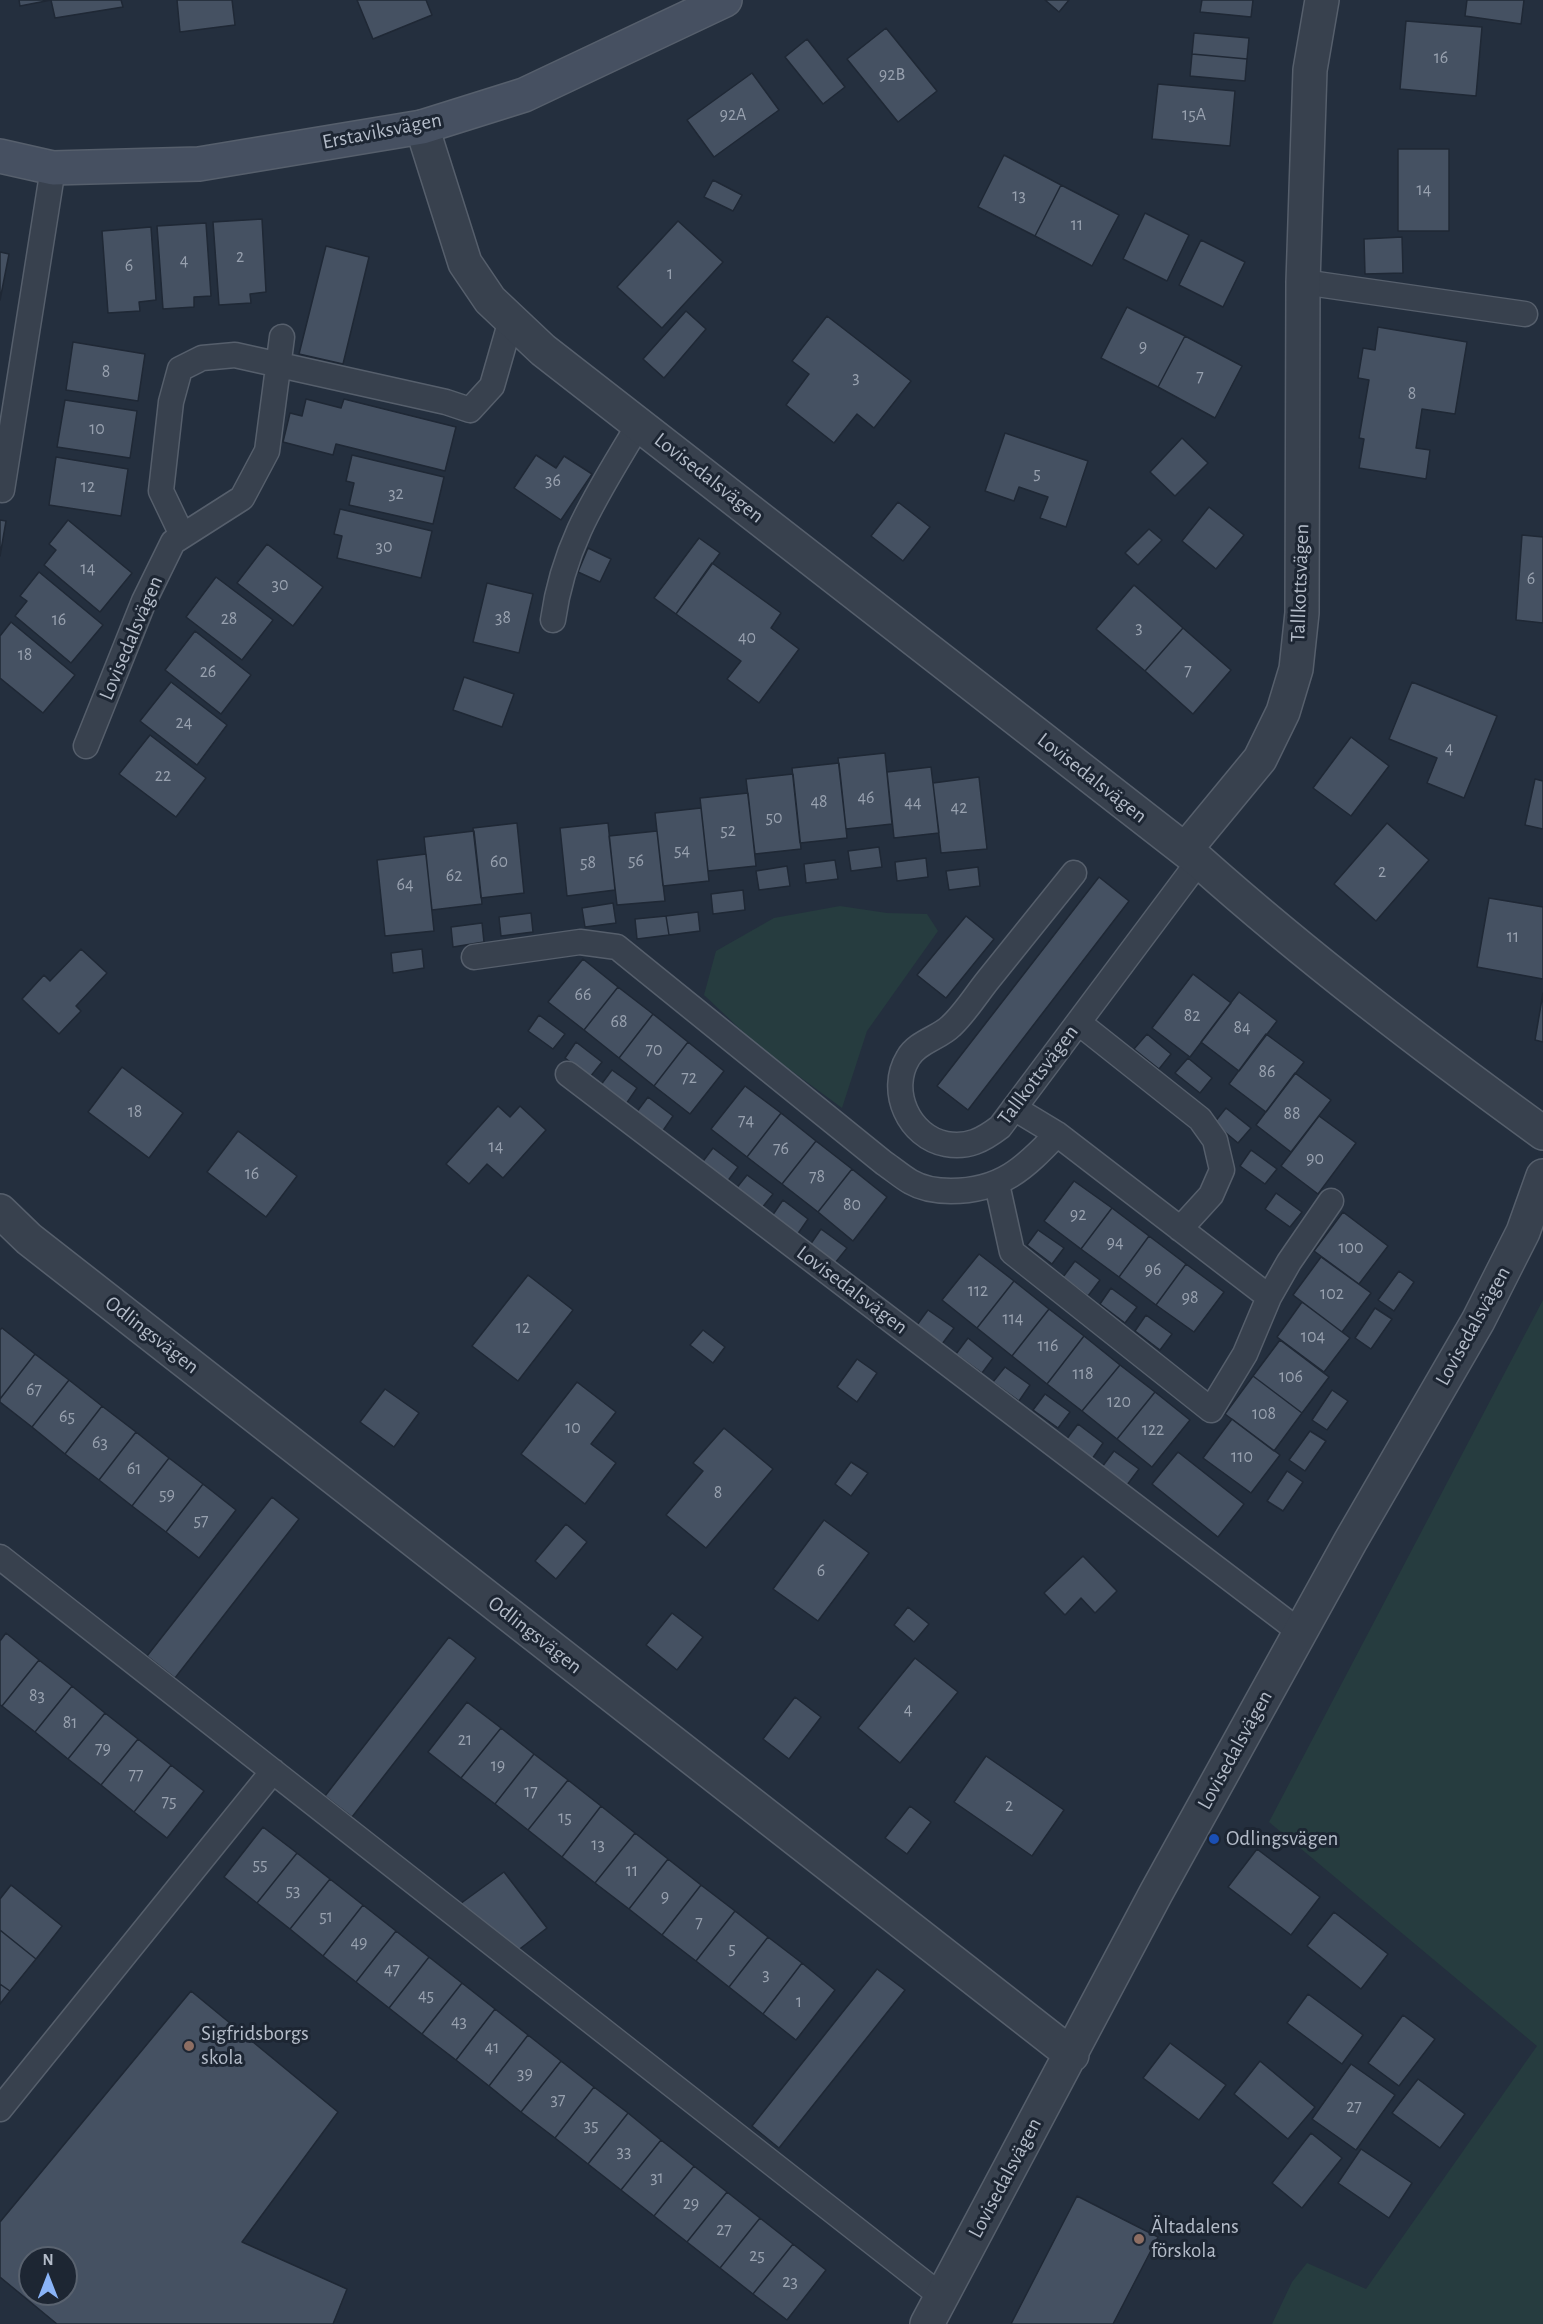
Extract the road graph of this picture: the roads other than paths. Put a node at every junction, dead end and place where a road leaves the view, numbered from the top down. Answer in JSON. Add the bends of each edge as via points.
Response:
{"nodes":[{"id":1,"x":725,"y":0,"type":"edge"},
{"id":2,"x":1322,"y":0,"type":"edge"},
{"id":3,"x":422,"y":127,"type":"junction"},
{"id":4,"x":0,"y":156,"type":"edge"},
{"id":5,"x":53,"y":168,"type":"junction"},
{"id":6,"x":1303,"y":282,"type":"junction"},
{"id":7,"x":1525,"y":314,"type":"dead end"},
{"id":8,"x":511,"y":320,"type":"junction"},
{"id":9,"x":282,"y":337,"type":"dead end"},
{"id":10,"x":278,"y":363,"type":"junction"},
{"id":11,"x":639,"y":424,"type":"junction"},
{"id":12,"x":2,"y":490,"type":"dead end"},
{"id":13,"x":182,"y":536,"type":"junction"},
{"id":14,"x":553,"y":620,"type":"dead end"},
{"id":15,"x":86,"y":746,"type":"dead end"},
{"id":16,"x":1192,"y":855,"type":"junction"},
{"id":17,"x":1074,"y":873,"type":"dead end"},
{"id":18,"x":474,"y":957,"type":"dead end"},
{"id":19,"x":1079,"y":1023,"type":"junction"},
{"id":20,"x":568,"y":1074,"type":"dead end"},
{"id":21,"x":1014,"y":1108,"type":"junction"},
{"id":22,"x":1543,"y":1133,"type":"edge"},
{"id":23,"x":1057,"y":1134,"type":"junction"},
{"id":24,"x":1543,"y":1176,"type":"edge"},
{"id":25,"x":997,"y":1184,"type":"junction"},
{"id":26,"x":1330,"y":1202,"type":"dead end"},
{"id":27,"x":0,"y":1211,"type":"edge"},
{"id":28,"x":1180,"y":1229,"type":"junction"},
{"id":29,"x":1269,"y":1297,"type":"junction"},
{"id":30,"x":0,"y":1557,"type":"edge"},
{"id":31,"x":1300,"y":1632,"type":"junction"},
{"id":32,"x":273,"y":1771,"type":"junction"},
{"id":33,"x":1072,"y":2055,"type":"junction"},
{"id":34,"x":0,"y":2109,"type":"edge"},
{"id":35,"x":934,"y":2310,"type":"edge"}],
"edges":[{"from":1,"to":3,"type":"street","name":"Erstaviksvägen","via":[[524,95]]},
{"from":2,"to":6,"type":"street","name":"Tallkottsvägen","via":[[1310,70]]},
{"from":3,"to":5,"type":"street","name":"Erstaviksvägen","via":[[199,164]]},
{"from":3,"to":8,"type":"street","name":"Lovisedalsvägen","via":[[465,263],[490,300]]},
{"from":4,"to":5,"type":"street","name":"Erstaviksvägen"},
{"from":5,"to":12,"type":"lane"},
{"from":6,"to":7,"type":"lane"},
{"from":6,"to":16,"type":"street","name":"Tallkottsvägen","via":[[1302,613],[1296,669],[1283,712],[1260,759]]},
{"from":8,"to":10,"type":"lane","via":[[492,386],[470,410]]},
{"from":8,"to":11,"type":"street","name":"Lovisedalsvägen","via":[[543,350]]},
{"from":9,"to":10,"type":"lane","name":"Lovisedalsvägen"},
{"from":10,"to":13,"type":"lane","name":"Lovisedalsvägen","via":[[267,451],[242,498]]},
{"from":10,"to":13,"type":"lane","via":[[235,355],[201,358],[180,369],[171,402],[161,491]]},
{"from":11,"to":14,"type":"lane","name":"Lovisedalsvägen","via":[[578,531],[558,583]]},
{"from":11,"to":16,"type":"street","name":"Lovisedalsvägen"},
{"from":13,"to":15,"type":"lane","name":"Lovisedalsvägen","via":[[173,542],[144,601]]},
{"from":16,"to":19,"type":"lane","name":"Tallkottsvägen"},
{"from":16,"to":22,"type":"street","name":"Lovisedalsvägen","via":[[1428,1048]]},
{"from":17,"to":21,"type":"lane","name":"Tallkottsvägen","via":[[951,1027],[908,1057],[902,1072],[899,1090],[908,1117],[920,1132],[939,1143],[957,1146],[981,1141],[1000,1127]]},
{"from":18,"to":25,"type":"lane","via":[[580,942],[616,946],[912,1183],[934,1191],[968,1191]]},
{"from":19,"to":21,"type":"lane","name":"Tallkottsvägen"},
{"from":19,"to":28,"type":"lane","via":[[1200,1119],[1215,1140],[1222,1170],[1210,1195]]},
{"from":20,"to":31,"type":"lane","name":"Lovisedalsvägen"},
{"from":21,"to":23,"type":"lane"},
{"from":23,"to":25,"type":"lane","via":[[1028,1164]]},
{"from":23,"to":28,"type":"lane"},
{"from":24,"to":31,"type":"street","name":"Lovisedalsvägen","via":[[1523,1232],[1478,1321]]},
{"from":25,"to":29,"type":"lane","via":[[1012,1252],[1210,1410],[1245,1354]]},
{"from":26,"to":29,"type":"lane"},
{"from":27,"to":33,"type":"street","name":"Odlingsvägen","via":[[29,1239]]},
{"from":28,"to":29,"type":"lane"},
{"from":30,"to":32,"type":"lane"},
{"from":31,"to":33,"type":"street","name":"Lovisedalsvägen"},
{"from":32,"to":34,"type":"lane"},
{"from":32,"to":35,"type":"lane"},
{"from":33,"to":35,"type":"street","name":"Lovisedalsvägen"}]}
